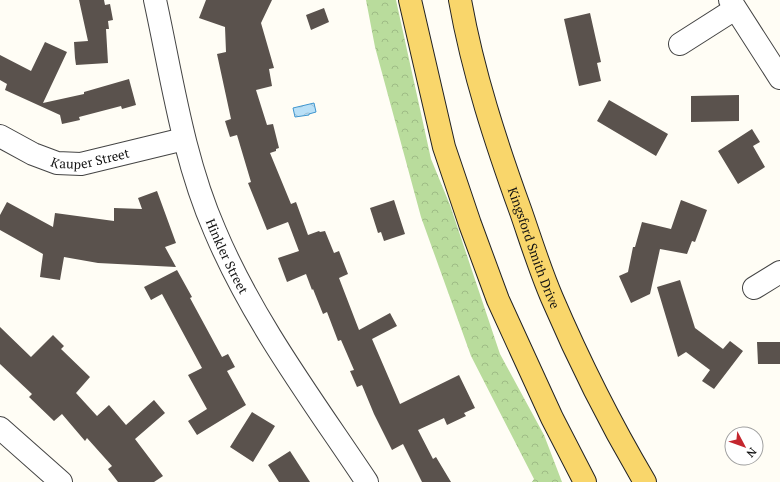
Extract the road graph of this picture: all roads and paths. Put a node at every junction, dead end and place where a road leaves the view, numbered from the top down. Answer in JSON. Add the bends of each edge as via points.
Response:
{"nodes":[{"id":1,"x":155,"y":0,"type":"edge"},
{"id":2,"x":410,"y":0,"type":"edge"},
{"id":3,"x":460,"y":0,"type":"edge"},
{"id":4,"x":732,"y":4,"type":"edge"},
{"id":5,"x":680,"y":44,"type":"dead end"},
{"id":6,"x":780,"y":78,"type":"edge"},
{"id":7,"x":0,"y":136,"type":"edge"},
{"id":8,"x":184,"y":139,"type":"junction"},
{"id":9,"x":780,"y":272,"type":"edge"},
{"id":10,"x":754,"y":288,"type":"dead end"},
{"id":11,"x":0,"y":428,"type":"edge"},
{"id":12,"x":61,"y":482,"type":"edge"},
{"id":13,"x":367,"y":482,"type":"edge"},
{"id":14,"x":585,"y":482,"type":"edge"},
{"id":15,"x":645,"y":482,"type":"edge"}],
"edges":[{"from":1,"to":8,"type":"street","name":"Hinkler Street"},
{"from":2,"to":14,"type":"main road","via":[[444,147],[472,231],[498,300],[552,418]]},
{"from":3,"to":15,"type":"main road","name":"Kingsford Smith Drive","via":[[480,86],[498,148],[552,297],[598,397]]},
{"from":4,"to":5,"type":"street"},
{"from":4,"to":6,"type":"street"},
{"from":7,"to":8,"type":"street","name":"Kauper Street","via":[[33,154],[57,163],[81,164]]},
{"from":8,"to":13,"type":"street","name":"Hinkler Street","via":[[214,231],[242,290]]},
{"from":9,"to":10,"type":"street"},
{"from":11,"to":12,"type":"street"}]}
